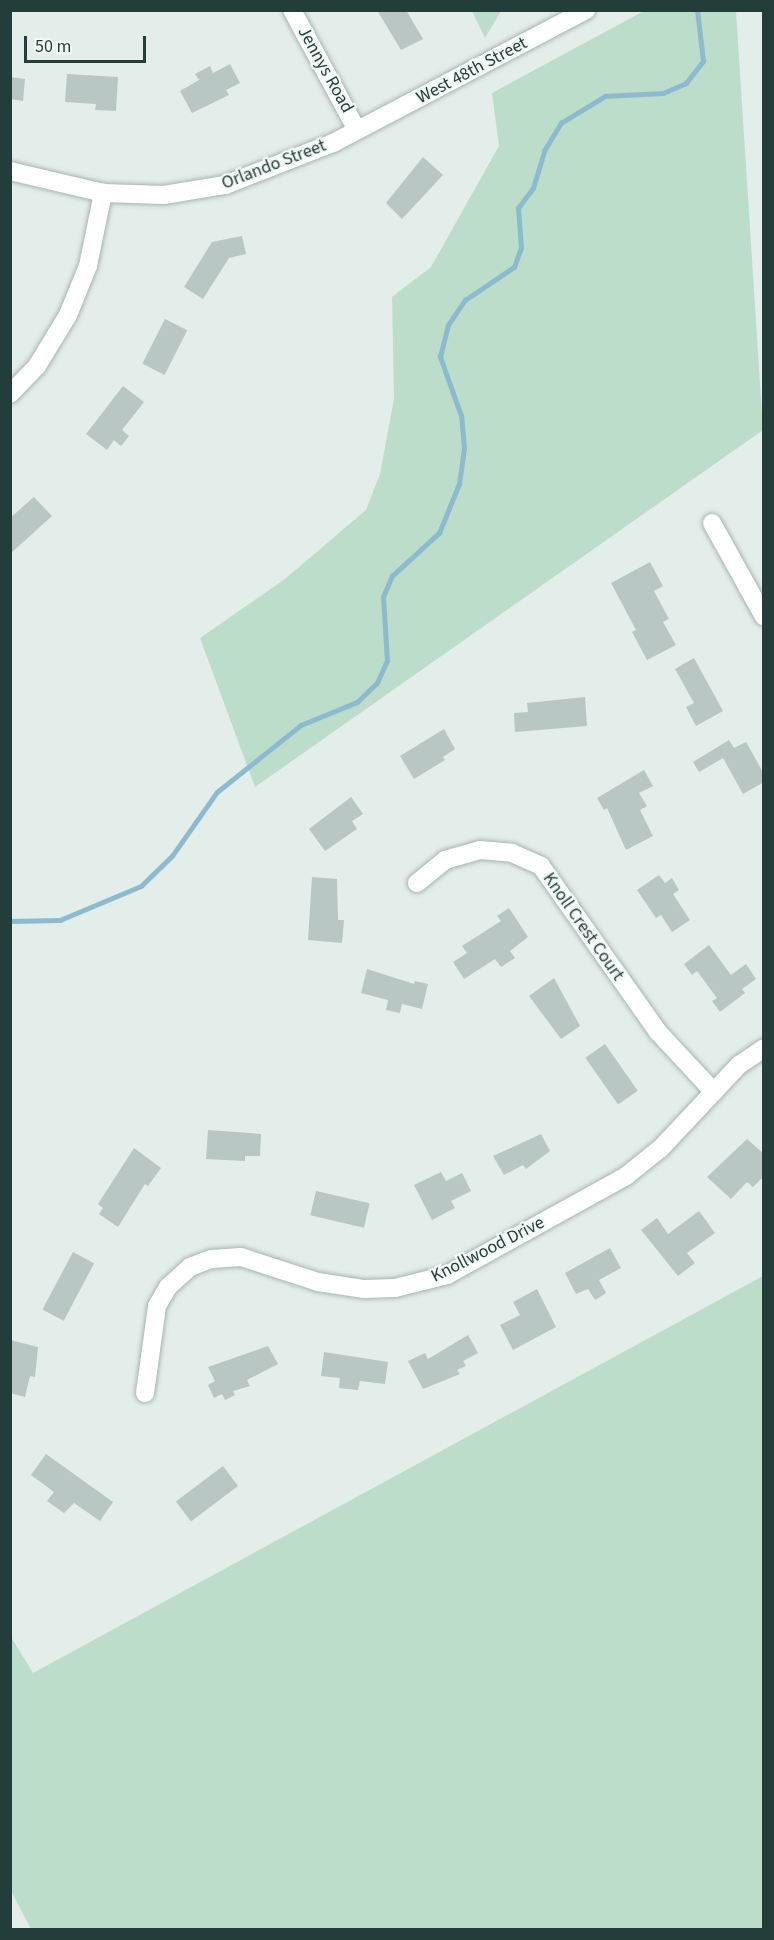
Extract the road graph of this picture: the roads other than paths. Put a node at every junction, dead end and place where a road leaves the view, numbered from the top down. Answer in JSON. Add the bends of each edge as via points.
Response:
{"nodes":[{"id":1,"x":292,"y":10,"type":"edge"},
{"id":2,"x":586,"y":10,"type":"edge"},
{"id":3,"x":357,"y":130,"type":"junction"},
{"id":4,"x":10,"y":171,"type":"edge"},
{"id":5,"x":103,"y":193,"type":"junction"},
{"id":6,"x":10,"y":394,"type":"edge"},
{"id":7,"x":712,"y":523,"type":"dead end"},
{"id":8,"x":764,"y":617,"type":"edge"},
{"id":9,"x":417,"y":883,"type":"dead end"},
{"id":10,"x":764,"y":1048,"type":"edge"},
{"id":11,"x":714,"y":1092,"type":"junction"},
{"id":12,"x":145,"y":1394,"type":"dead end"}],
"edges":[{"from":1,"to":3,"type":"street","name":"Jennys Road"},
{"from":2,"to":3,"type":"street","name":"West 48th Street"},
{"from":3,"to":5,"type":"street","name":"Orlando Street","via":[[276,169],[225,185],[164,195]]},
{"from":4,"to":5,"type":"street","name":"Orlando Street"},
{"from":5,"to":6,"type":"street","via":[[87,266],[68,315],[37,366]]},
{"from":7,"to":8,"type":"street"},
{"from":9,"to":11,"type":"street","name":"Knoll Crest Court","via":[[445,860],[480,850],[512,853],[541,866],[658,1032]]},
{"from":10,"to":11,"type":"street","name":"Knollwood Drive","via":[[739,1065]]},
{"from":11,"to":12,"type":"street","name":"Knollwood Drive","via":[[661,1148],[626,1176],[447,1275],[395,1288],[364,1289],[318,1282],[241,1257],[211,1259],[190,1267],[168,1287],[157,1306]]}]}
